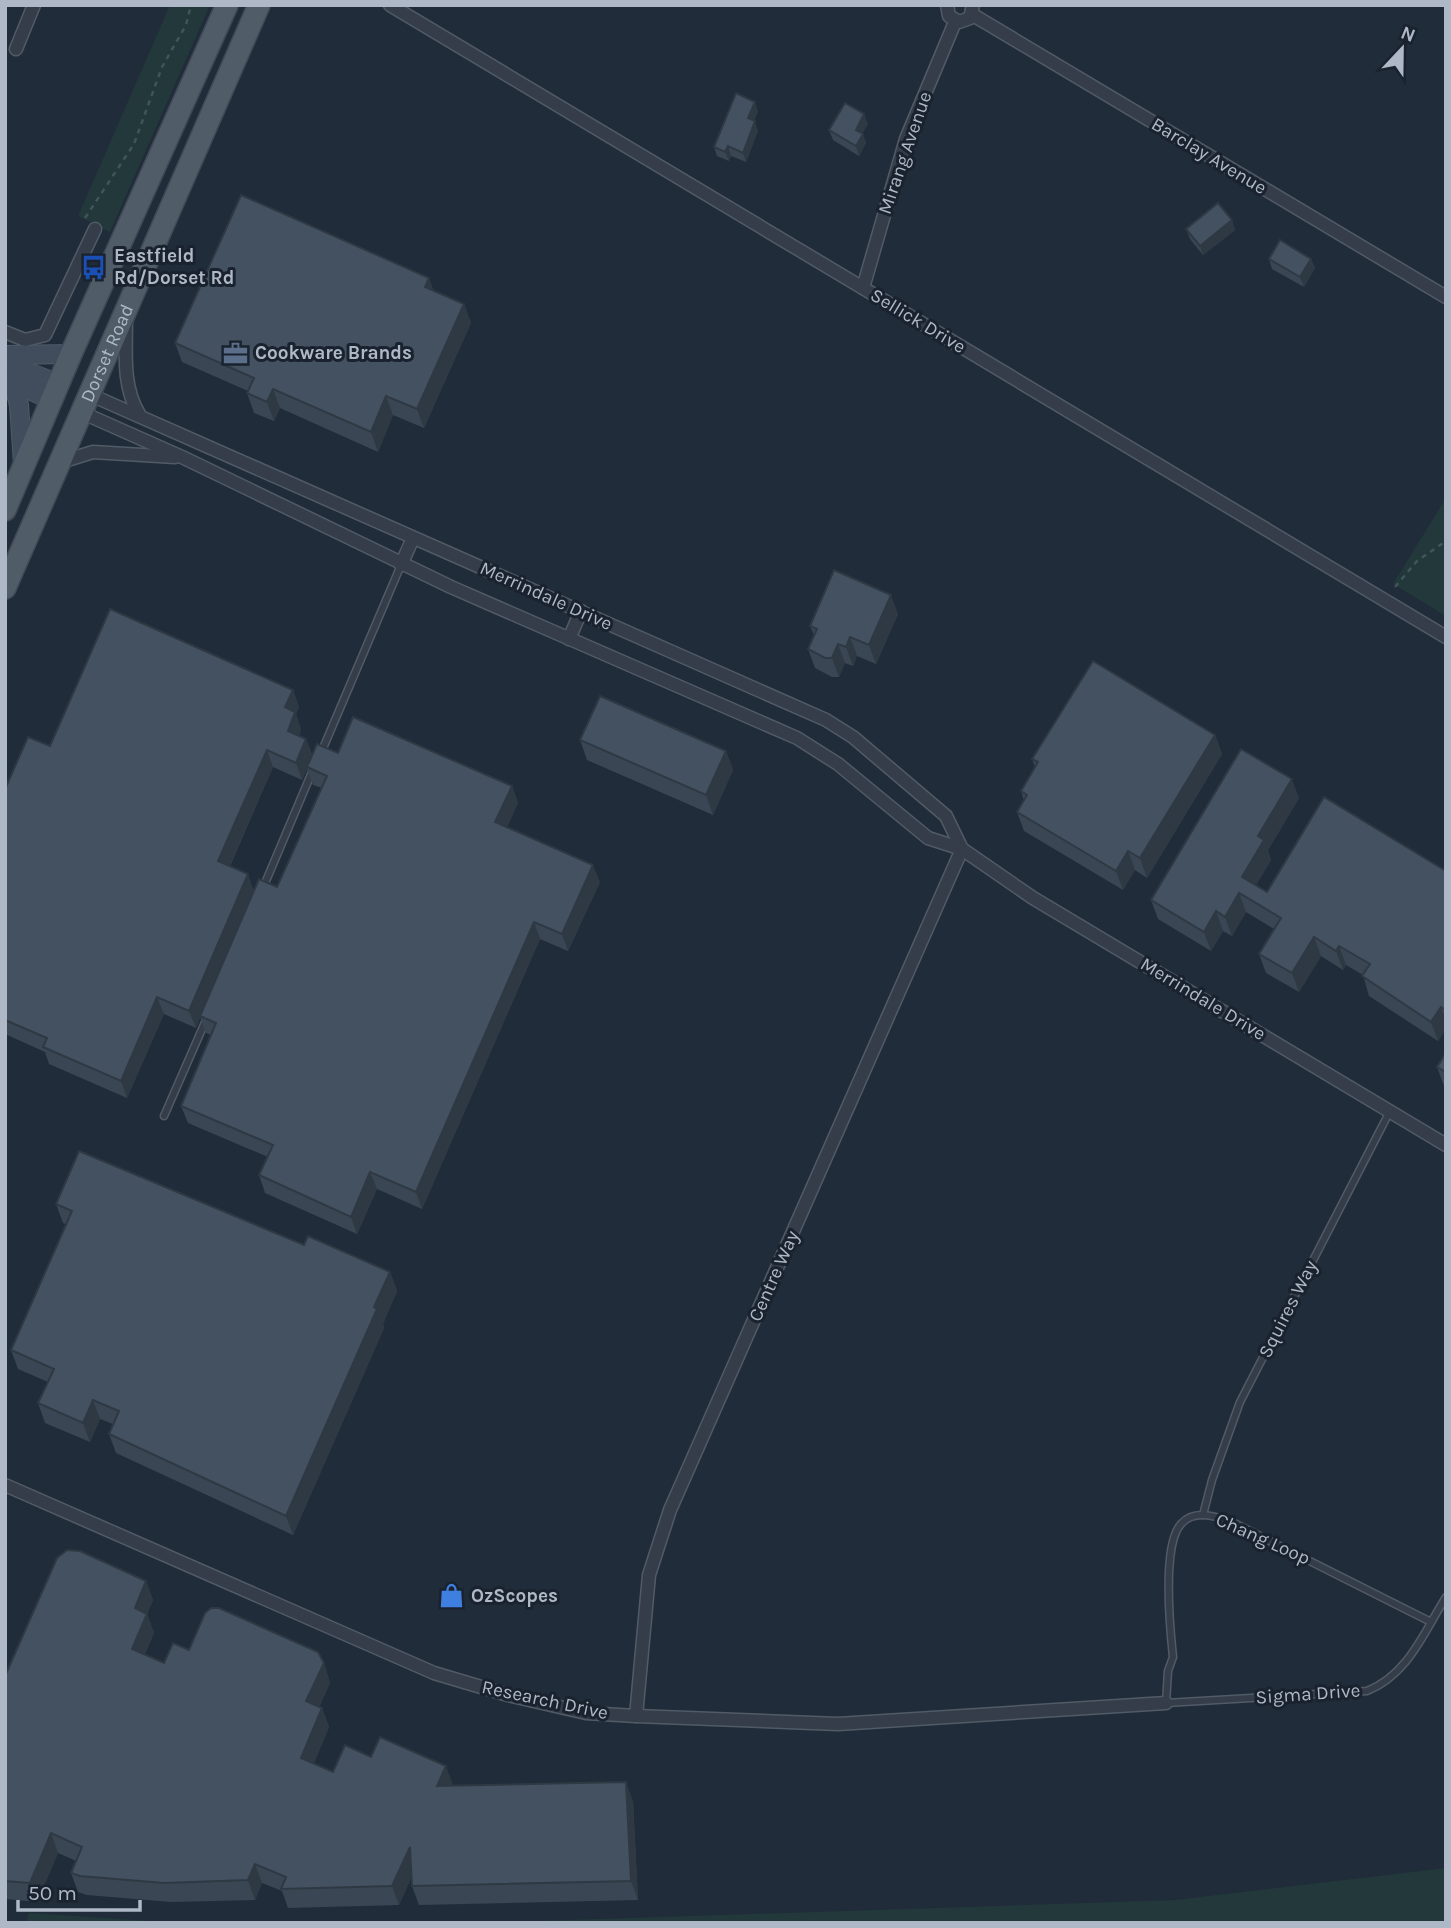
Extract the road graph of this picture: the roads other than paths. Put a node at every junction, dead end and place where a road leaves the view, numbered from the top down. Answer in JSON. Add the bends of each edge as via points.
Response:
{"nodes":[{"id":1,"x":34,"y":5,"type":"edge"},
{"id":2,"x":227,"y":5,"type":"edge"},
{"id":3,"x":259,"y":5,"type":"edge"},
{"id":4,"x":390,"y":5,"type":"edge"},
{"id":5,"x":947,"y":5,"type":"edge"},
{"id":6,"x":973,"y":10,"type":"edge"},
{"id":7,"x":955,"y":22,"type":"junction"},
{"id":8,"x":16,"y":49,"type":"dead end"},
{"id":9,"x":95,"y":229,"type":"dead end"},
{"id":10,"x":863,"y":288,"type":"junction"},
{"id":11,"x":1446,"y":297,"type":"edge"},
{"id":12,"x":126,"y":313,"type":"junction"},
{"id":13,"x":5,"y":332,"type":"edge"},
{"id":14,"x":71,"y":354,"type":"junction"},
{"id":15,"x":5,"y":355,"type":"edge"},
{"id":16,"x":5,"y":363,"type":"edge"},
{"id":17,"x":9,"y":380,"type":"edge"},
{"id":18,"x":56,"y":392,"type":"junction"},
{"id":19,"x":87,"y":404,"type":"junction"},
{"id":20,"x":139,"y":414,"type":"junction"},
{"id":21,"x":182,"y":457,"type":"junction"},
{"id":22,"x":61,"y":462,"type":"junction"},
{"id":23,"x":17,"y":470,"type":"edge"},
{"id":24,"x":5,"y":510,"type":"edge"},
{"id":25,"x":413,"y":538,"type":"junction"},
{"id":26,"x":401,"y":565,"type":"junction"},
{"id":27,"x":5,"y":588,"type":"edge"},
{"id":28,"x":581,"y":611,"type":"junction"},
{"id":29,"x":1446,"y":637,"type":"edge"},
{"id":30,"x":569,"y":639,"type":"junction"},
{"id":31,"x":962,"y":849,"type":"junction"},
{"id":32,"x":261,"y":891,"type":"edge"},
{"id":33,"x":207,"y":1016,"type":"edge"},
{"id":34,"x":1390,"y":1111,"type":"junction"},
{"id":35,"x":164,"y":1116,"type":"dead end"},
{"id":36,"x":1446,"y":1145,"type":"edge"},
{"id":37,"x":5,"y":1485,"type":"edge"},
{"id":38,"x":1203,"y":1515,"type":"junction"},
{"id":39,"x":1446,"y":1597,"type":"edge"},
{"id":40,"x":1431,"y":1622,"type":"junction"},
{"id":41,"x":1166,"y":1703,"type":"junction"},
{"id":42,"x":636,"y":1716,"type":"junction"}],
"edges":[{"from":1,"to":8,"type":"street"},
{"from":2,"to":14,"type":"main road","name":"Dorset Road"},
{"from":3,"to":12,"type":"main road","name":"Dorset Road"},
{"from":4,"to":10,"type":"street","name":"Sellick Drive"},
{"from":5,"to":7,"type":"street"},
{"from":6,"to":7,"type":"street","via":[[967,21]]},
{"from":6,"to":11,"type":"street","name":"Barclay Avenue"},
{"from":7,"to":10,"type":"street","name":"Mirang Avenue","via":[[906,139]]},
{"from":9,"to":13,"type":"street","via":[[45,335],[25,340]]},
{"from":10,"to":29,"type":"street","name":"Sellick Drive"},
{"from":12,"to":19,"type":"main road","name":"Dorset Road"},
{"from":12,"to":20,"type":"street","via":[[127,384]]},
{"from":14,"to":15,"type":"main road"},
{"from":14,"to":18,"type":"main road","name":"Dorset Road"},
{"from":16,"to":18,"type":"main road"},
{"from":17,"to":18,"type":"main road"},
{"from":17,"to":23,"type":"main road","via":[[19,405]]},
{"from":18,"to":19,"type":"main road"},
{"from":18,"to":23,"type":"main road","name":"Dorset Road"},
{"from":19,"to":20,"type":"street","name":"Merrindale Drive"},
{"from":19,"to":21,"type":"street","name":"Merrindale Drive"},
{"from":19,"to":22,"type":"main road","name":"Dorset Road"},
{"from":20,"to":25,"type":"street","name":"Merrindale Drive"},
{"from":21,"to":22,"type":"street","via":[[93,452]]},
{"from":21,"to":26,"type":"street","name":"Merrindale Drive"},
{"from":22,"to":27,"type":"main road","name":"Dorset Road"},
{"from":23,"to":24,"type":"main road","name":"Dorset Road"},
{"from":25,"to":26,"type":"street"},
{"from":25,"to":28,"type":"street","name":"Merrindale Drive"},
{"from":26,"to":30,"type":"street","name":"Merrindale Drive"},
{"from":26,"to":32,"type":"lane"},
{"from":28,"to":30,"type":"street"},
{"from":28,"to":31,"type":"street","name":"Merrindale Drive","via":[[826,720],[853,737],[946,816]]},
{"from":30,"to":31,"type":"street","name":"Merrindale Drive","via":[[797,738],[838,764],[928,838]]},
{"from":31,"to":34,"type":"street","name":"Merrindale Drive","via":[[1033,898]]},
{"from":31,"to":42,"type":"street","name":"Centre Way","via":[[670,1510],[649,1575]]},
{"from":33,"to":35,"type":"lane"},
{"from":34,"to":36,"type":"street","name":"Merrindale Drive"},
{"from":34,"to":38,"type":"lane","name":"Squires Way","via":[[1240,1402]]},
{"from":37,"to":42,"type":"street","name":"Research Drive","via":[[434,1673],[586,1713]]},
{"from":38,"to":40,"type":"lane","name":"Chang Loop","via":[[1236,1524]]},
{"from":38,"to":41,"type":"lane","name":"Chang Loop","via":[[1181,1523],[1172,1547],[1172,1657]]},
{"from":39,"to":40,"type":"lane","name":"Sigma Drive"},
{"from":40,"to":41,"type":"lane","name":"Sigma Drive","via":[[1400,1670],[1367,1691]]},
{"from":41,"to":42,"type":"street","name":"Research Drive","via":[[838,1724]]}]}
